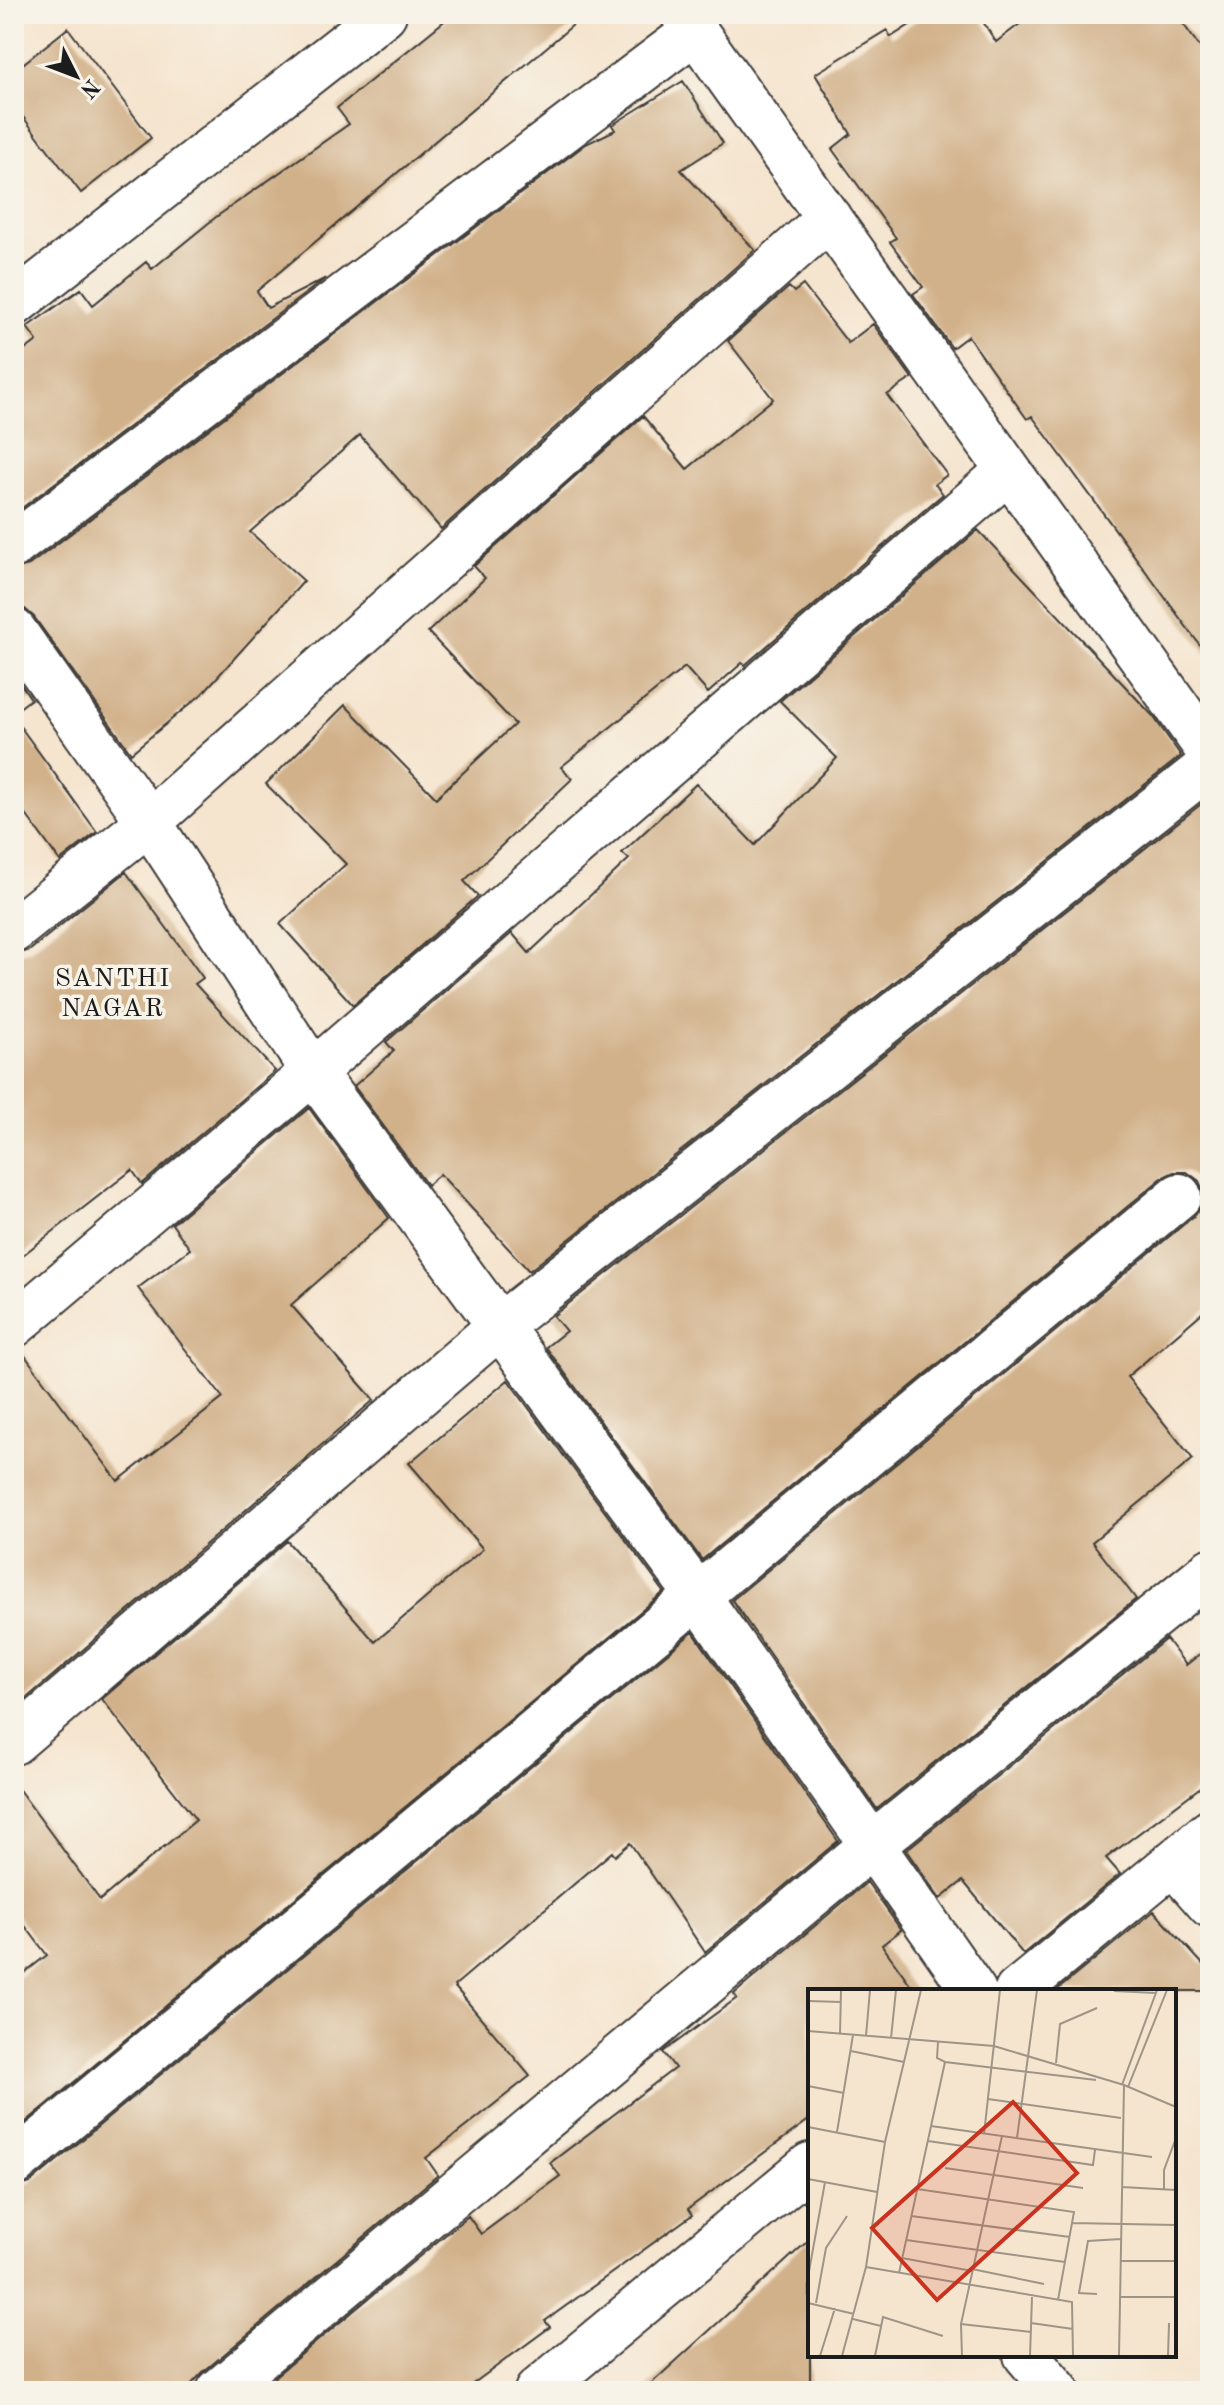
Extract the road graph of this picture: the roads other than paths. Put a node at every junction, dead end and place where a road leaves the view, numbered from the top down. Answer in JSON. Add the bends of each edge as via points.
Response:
{"nodes":[{"id":1,"x":384,"y":14,"type":"edge"},
{"id":2,"x":689,"y":22,"type":"edge"},
{"id":3,"x":829,"y":218,"type":"junction"},
{"id":4,"x":14,"y":304,"type":"edge"},
{"id":5,"x":1008,"y":471,"type":"junction"},
{"id":6,"x":14,"y":545,"type":"edge"},
{"id":7,"x":14,"y":631,"type":"edge"},
{"id":8,"x":1210,"y":753,"type":"edge"},
{"id":9,"x":1210,"y":765,"type":"edge"},
{"id":10,"x":149,"y":822,"type":"junction"},
{"id":11,"x":14,"y":930,"type":"edge"},
{"id":12,"x":313,"y":1072,"type":"junction"},
{"id":13,"x":1179,"y":1196,"type":"dead end"},
{"id":14,"x":14,"y":1325,"type":"edge"},
{"id":15,"x":501,"y":1325,"type":"junction"},
{"id":16,"x":1210,"y":1571,"type":"edge"},
{"id":17,"x":698,"y":1596,"type":"junction"},
{"id":18,"x":14,"y":1742,"type":"edge"},
{"id":19,"x":1210,"y":1832,"type":"edge"},
{"id":20,"x":871,"y":1846,"type":"junction"},
{"id":21,"x":1173,"y":1863,"type":"junction"},
{"id":22,"x":1210,"y":1905,"type":"edge"},
{"id":23,"x":973,"y":1989,"type":"edge"},
{"id":24,"x":1019,"y":1989,"type":"edge"},
{"id":25,"x":14,"y":2164,"type":"edge"},
{"id":26,"x":808,"y":2167,"type":"edge"},
{"id":27,"x":1028,"y":2357,"type":"edge"},
{"id":28,"x":219,"y":2391,"type":"edge"},
{"id":29,"x":537,"y":2391,"type":"edge"},
{"id":30,"x":1057,"y":2391,"type":"edge"}],
"edges":[{"from":1,"to":4,"type":"street"},
{"from":2,"to":3,"type":"street"},
{"from":2,"to":6,"type":"street"},
{"from":3,"to":5,"type":"street"},
{"from":3,"to":10,"type":"street"},
{"from":5,"to":8,"type":"street"},
{"from":5,"to":12,"type":"street"},
{"from":7,"to":10,"type":"street"},
{"from":9,"to":15,"type":"street"},
{"from":10,"to":11,"type":"street"},
{"from":10,"to":12,"type":"street"},
{"from":12,"to":14,"type":"street"},
{"from":12,"to":15,"type":"street"},
{"from":13,"to":17,"type":"street"},
{"from":15,"to":17,"type":"street"},
{"from":15,"to":18,"type":"street"},
{"from":16,"to":20,"type":"street"},
{"from":17,"to":20,"type":"street"},
{"from":17,"to":25,"type":"street"},
{"from":19,"to":21,"type":"street"},
{"from":20,"to":23,"type":"street"},
{"from":20,"to":28,"type":"street"},
{"from":21,"to":22,"type":"street"},
{"from":21,"to":24,"type":"street"},
{"from":26,"to":29,"type":"street"},
{"from":27,"to":30,"type":"street"}]}
